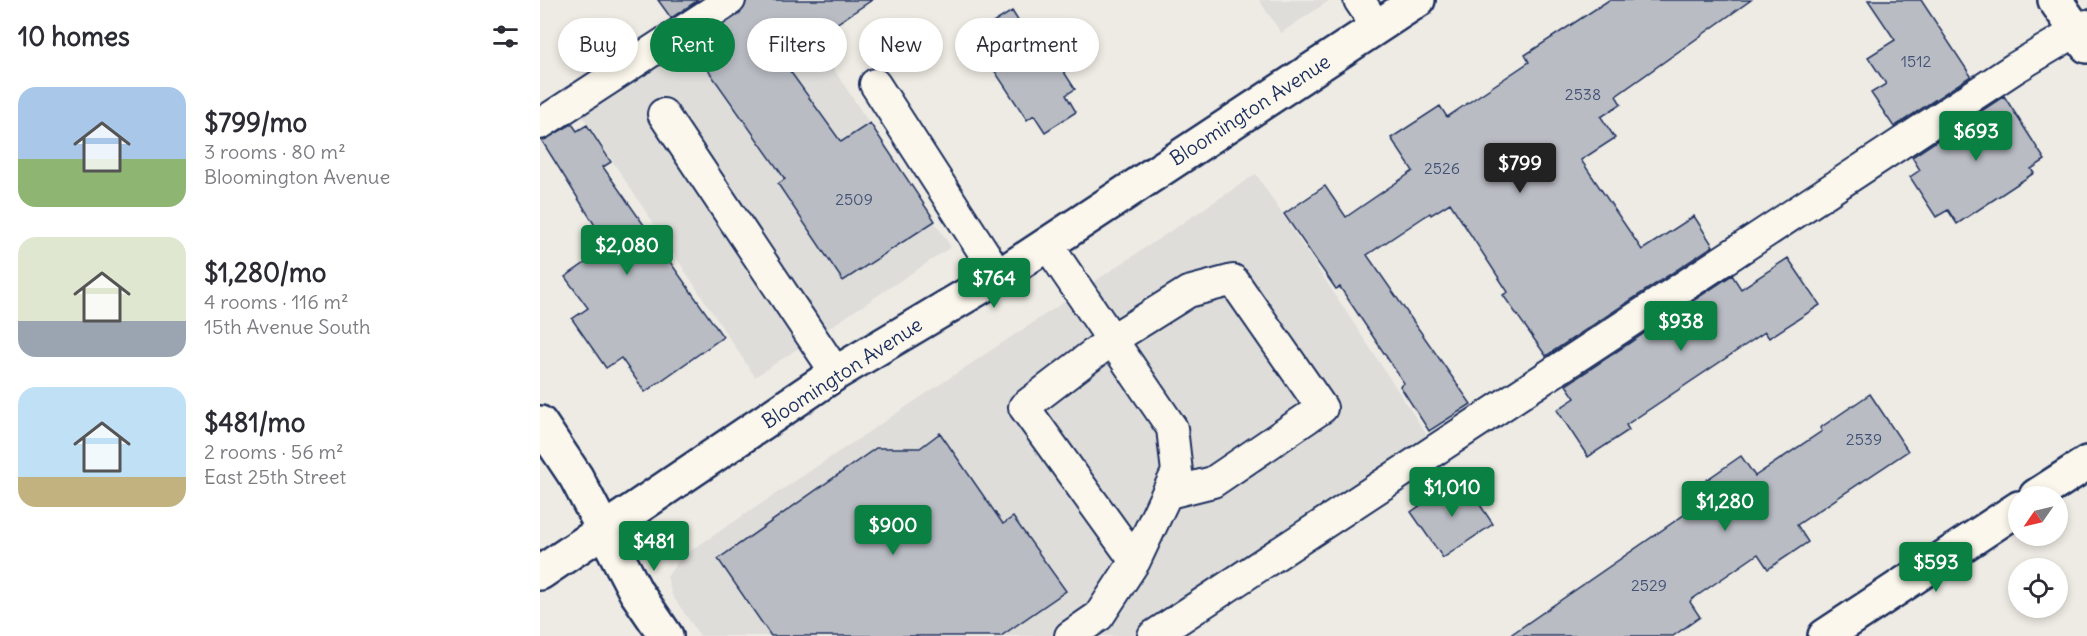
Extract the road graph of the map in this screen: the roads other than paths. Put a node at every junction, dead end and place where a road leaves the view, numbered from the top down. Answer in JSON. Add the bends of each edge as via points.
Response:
{"nodes":[{"id":1,"x":730,"y":0,"type":"edge"},
{"id":2,"x":1359,"y":0,"type":"edge"},
{"id":3,"x":1418,"y":0,"type":"edge"},
{"id":4,"x":2055,"y":0,"type":"edge"},
{"id":5,"x":1377,"y":27,"type":"junction"},
{"id":6,"x":2083,"y":34,"type":"edge"},
{"id":7,"x":875,"y":84,"type":"dead end"},
{"id":8,"x":663,"y":114,"type":"dead end"},
{"id":9,"x":540,"y":124,"type":"edge"},
{"id":10,"x":1047,"y":244,"type":"junction"},
{"id":11,"x":999,"y":276,"type":"junction"},
{"id":12,"x":1113,"y":339,"type":"junction"},
{"id":13,"x":836,"y":373,"type":"junction"},
{"id":14,"x":540,"y":423,"type":"edge"},
{"id":15,"x":2087,"y":463,"type":"edge"},
{"id":16,"x":2052,"y":486,"type":"edge"},
{"id":17,"x":1169,"y":494,"type":"junction"},
{"id":18,"x":2008,"y":515,"type":"edge"},
{"id":19,"x":604,"y":531,"type":"junction"},
{"id":20,"x":1135,"y":561,"type":"junction"},
{"id":21,"x":540,"y":573,"type":"edge"},
{"id":22,"x":666,"y":636,"type":"edge"},
{"id":23,"x":1070,"y":636,"type":"edge"},
{"id":24,"x":1153,"y":636,"type":"edge"},
{"id":25,"x":1825,"y":636,"type":"edge"}],
"edges":[{"from":1,"to":9,"type":"lane"},
{"from":2,"to":5,"type":"lane"},
{"from":3,"to":5,"type":"street","name":"Bloomington Avenue"},
{"from":4,"to":6,"type":"street"},
{"from":5,"to":10,"type":"street","name":"Bloomington Avenue"},
{"from":6,"to":24,"type":"lane","via":[[1446,441]]},
{"from":7,"to":11,"type":"lane"},
{"from":8,"to":13,"type":"lane"},
{"from":10,"to":11,"type":"street","name":"Bloomington Avenue"},
{"from":10,"to":12,"type":"lane"},
{"from":11,"to":13,"type":"street","name":"Bloomington Avenue"},
{"from":12,"to":17,"type":"lane","via":[[1172,428],[1177,472]]},
{"from":12,"to":17,"type":"lane","via":[[1188,292],[1233,280],[1322,408],[1213,482]]},
{"from":12,"to":20,"type":"lane","via":[[1024,407]]},
{"from":13,"to":19,"type":"street","name":"Bloomington Avenue"},
{"from":14,"to":19,"type":"street","via":[[576,477]]},
{"from":15,"to":16,"type":"street"},
{"from":17,"to":20,"type":"lane"},
{"from":18,"to":25,"type":"street"},
{"from":19,"to":21,"type":"street","name":"Bloomington Avenue"},
{"from":19,"to":22,"type":"street","via":[[636,592]]},
{"from":20,"to":23,"type":"lane","via":[[1099,616]]}]}
